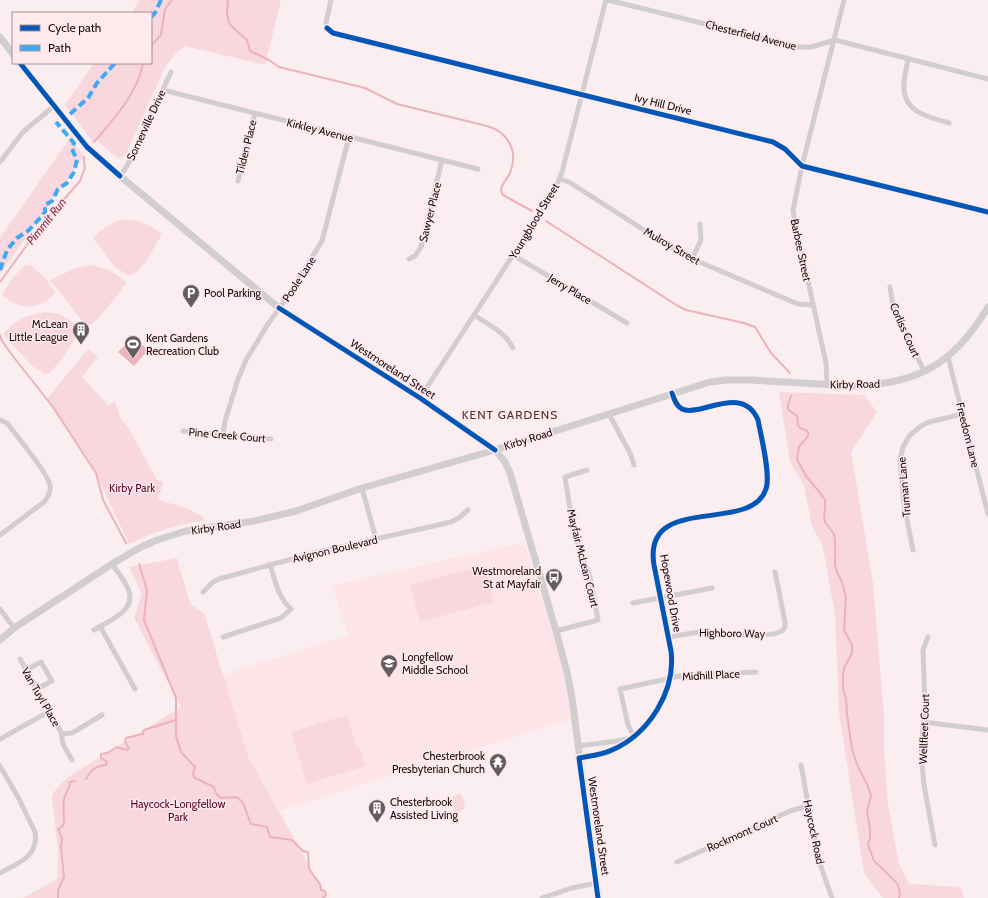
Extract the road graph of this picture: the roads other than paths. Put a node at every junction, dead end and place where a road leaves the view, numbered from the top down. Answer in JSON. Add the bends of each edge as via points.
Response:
{"nodes":[{"id":1,"x":331,"y":0,"type":"edge"},
{"id":2,"x":607,"y":0,"type":"edge"},
{"id":3,"x":844,"y":0,"type":"edge"},
{"id":4,"x":0,"y":37,"type":"edge"},
{"id":5,"x":835,"y":40,"type":"junction"},
{"id":6,"x":12,"y":53,"type":"edge"},
{"id":7,"x":908,"y":59,"type":"junction"},
{"id":8,"x":21,"y":64,"type":"edge"},
{"id":9,"x":170,"y":72,"type":"dead end"},
{"id":10,"x":988,"y":78,"type":"edge"},
{"id":11,"x":163,"y":90,"type":"junction"},
{"id":12,"x":582,"y":95,"type":"junction"},
{"id":13,"x":54,"y":106,"type":"junction"},
{"id":14,"x":255,"y":113,"type":"junction"},
{"id":15,"x":949,"y":124,"type":"dead end"},
{"id":16,"x":349,"y":137,"type":"junction"},
{"id":17,"x":442,"y":160,"type":"junction"},
{"id":18,"x":0,"y":162,"type":"edge"},
{"id":19,"x":802,"y":166,"type":"junction"},
{"id":20,"x":478,"y":169,"type":"dead end"},
{"id":21,"x":120,"y":176,"type":"junction"},
{"id":22,"x":560,"y":179,"type":"junction"},
{"id":23,"x":238,"y":181,"type":"dead end"},
{"id":24,"x":988,"y":212,"type":"edge"},
{"id":25,"x":700,"y":224,"type":"dead end"},
{"id":26,"x":513,"y":255,"type":"junction"},
{"id":27,"x":409,"y":259,"type":"dead end"},
{"id":28,"x":692,"y":259,"type":"junction"},
{"id":29,"x":890,"y":287,"type":"dead end"},
{"id":30,"x":813,"y":305,"type":"junction"},
{"id":31,"x":988,"y":307,"type":"edge"},
{"id":32,"x":280,"y":308,"type":"junction"},
{"id":33,"x":474,"y":315,"type":"junction"},
{"id":34,"x":627,"y":323,"type":"dead end"},
{"id":35,"x":513,"y":348,"type":"dead end"},
{"id":36,"x":948,"y":357,"type":"junction"},
{"id":37,"x":924,"y":372,"type":"junction"},
{"id":38,"x":827,"y":385,"type":"junction"},
{"id":39,"x":672,"y":393,"type":"junction"},
{"id":40,"x":420,"y":398,"type":"junction"},
{"id":41,"x":609,"y":414,"type":"junction"},
{"id":42,"x":963,"y":414,"type":"junction"},
{"id":43,"x":0,"y":420,"type":"edge"},
{"id":44,"x":183,"y":431,"type":"dead end"},
{"id":45,"x":223,"y":434,"type":"junction"},
{"id":46,"x":271,"y":439,"type":"dead end"},
{"id":47,"x":495,"y":450,"type":"junction"},
{"id":48,"x":634,"y":465,"type":"dead end"},
{"id":49,"x":588,"y":470,"type":"dead end"},
{"id":50,"x":362,"y":488,"type":"junction"},
{"id":51,"x":468,"y":510,"type":"dead end"},
{"id":52,"x":988,"y":514,"type":"edge"},
{"id":53,"x":0,"y":535,"type":"edge"},
{"id":54,"x":376,"y":539,"type":"junction"},
{"id":55,"x":913,"y":550,"type":"dead end"},
{"id":56,"x":112,"y":564,"type":"junction"},
{"id":57,"x":270,"y":564,"type":"junction"},
{"id":58,"x":775,"y":572,"type":"dead end"},
{"id":59,"x":712,"y":588,"type":"dead end"},
{"id":60,"x":203,"y":592,"type":"dead end"},
{"id":61,"x":661,"y":598,"type":"junction"},
{"id":62,"x":633,"y":604,"type":"dead end"},
{"id":63,"x":0,"y":609,"type":"edge"},
{"id":64,"x":100,"y":626,"type":"junction"},
{"id":65,"x":14,"y":628,"type":"junction"},
{"id":66,"x":94,"y":630,"type":"dead end"},
{"id":67,"x":556,"y":631,"type":"junction"},
{"id":68,"x":223,"y":636,"type":"dead end"},
{"id":69,"x":669,"y":637,"type":"junction"},
{"id":70,"x":928,"y":637,"type":"dead end"},
{"id":71,"x":0,"y":640,"type":"edge"},
{"id":72,"x":20,"y":659,"type":"dead end"},
{"id":73,"x":26,"y":670,"type":"junction"},
{"id":74,"x":756,"y":672,"type":"dead end"},
{"id":75,"x":671,"y":678,"type":"junction"},
{"id":76,"x":135,"y":689,"type":"dead end"},
{"id":77,"x":37,"y":690,"type":"junction"},
{"id":78,"x":50,"y":711,"type":"junction"},
{"id":79,"x":102,"y":715,"type":"dead end"},
{"id":80,"x":923,"y":722,"type":"junction"},
{"id":81,"x":988,"y":730,"type":"edge"},
{"id":82,"x":62,"y":734,"type":"junction"},
{"id":83,"x":634,"y":737,"type":"junction"},
{"id":84,"x":0,"y":739,"type":"edge"},
{"id":85,"x":578,"y":746,"type":"junction"},
{"id":86,"x":579,"y":758,"type":"junction"},
{"id":87,"x":72,"y":760,"type":"dead end"},
{"id":88,"x":801,"y":765,"type":"dead end"},
{"id":89,"x":0,"y":766,"type":"edge"},
{"id":90,"x":808,"y":806,"type":"junction"},
{"id":91,"x":935,"y":845,"type":"dead end"},
{"id":92,"x":677,"y":862,"type":"dead end"},
{"id":93,"x":0,"y":873,"type":"edge"},
{"id":94,"x":597,"y":883,"type":"junction"},
{"id":95,"x":542,"y":898,"type":"edge"},
{"id":96,"x":598,"y":898,"type":"edge"},
{"id":97,"x":832,"y":898,"type":"edge"}],
"edges":[{"from":1,"to":12,"type":"street","name":"Ivy Hill Drive","via":[[325,29],[333,33]]},
{"from":2,"to":5,"type":"street","name":"Chesterfield Avenue","via":[[799,47],[811,47]]},
{"from":2,"to":12,"type":"street","name":"Youngblood Street"},
{"from":3,"to":5,"type":"street","name":"Barbee Street"},
{"from":4,"to":6,"type":"main road"},
{"from":5,"to":7,"type":"street"},
{"from":5,"to":19,"type":"street","name":"Barbee Street"},
{"from":7,"to":10,"type":"street"},
{"from":7,"to":15,"type":"street","via":[[904,93],[909,104],[924,116]]},
{"from":8,"to":13,"type":"main road","name":"Westmoreland Street"},
{"from":9,"to":11,"type":"street","name":"Somerville Drive"},
{"from":11,"to":14,"type":"street","name":"Kirkley Avenue"},
{"from":11,"to":21,"type":"street","name":"Somerville Drive"},
{"from":12,"to":19,"type":"street","name":"Ivy Hill Drive","via":[[773,142],[785,149]]},
{"from":12,"to":22,"type":"street","name":"Youngblood Street"},
{"from":13,"to":18,"type":"street","via":[[23,132]]},
{"from":13,"to":21,"type":"main road","name":"Westmoreland Street","via":[[87,146]]},
{"from":14,"to":16,"type":"street","name":"Kirkley Avenue"},
{"from":14,"to":23,"type":"street","name":"Tilden Place"},
{"from":16,"to":17,"type":"street","name":"Kirkley Avenue"},
{"from":16,"to":32,"type":"street","name":"Poole Lane","via":[[322,241]]},
{"from":17,"to":20,"type":"street","name":"Kirkley Avenue"},
{"from":17,"to":27,"type":"street","name":"Sawyer Place","via":[[421,247],[415,256]]},
{"from":19,"to":24,"type":"street"},
{"from":19,"to":30,"type":"street","name":"Barbee Street","via":[[794,201],[794,217]]},
{"from":21,"to":32,"type":"main road","name":"Westmoreland Street"},
{"from":22,"to":26,"type":"street","name":"Youngblood Street"},
{"from":22,"to":28,"type":"street","name":"Mulroy Street","via":[[569,182],[672,249]]},
{"from":25,"to":28,"type":"street","via":[[701,240]]},
{"from":26,"to":33,"type":"street","name":"Youngblood Street"},
{"from":26,"to":34,"type":"street","name":"Jerry Place"},
{"from":28,"to":30,"type":"street","name":"Mulroy Street","via":[[798,304]]},
{"from":29,"to":37,"type":"street","name":"Corliss Court","via":[[893,306]]},
{"from":30,"to":38,"type":"street","name":"Barbee Street","via":[[826,363]]},
{"from":31,"to":36,"type":"main road","name":"Kirby Road","via":[[967,338]]},
{"from":32,"to":40,"type":"main road","name":"Westmoreland Street"},
{"from":32,"to":45,"type":"street","name":"Poole Lane","via":[[242,367]]},
{"from":33,"to":35,"type":"street","via":[[506,337]]},
{"from":33,"to":40,"type":"street","name":"Youngblood Street"},
{"from":36,"to":37,"type":"main road","name":"Kirby Road"},
{"from":36,"to":42,"type":"street","name":"Freedom Lane"},
{"from":37,"to":38,"type":"main road","name":"Kirby Road","via":[[885,384]]},
{"from":38,"to":39,"type":"main road","name":"Kirby Road","via":[[726,380]]},
{"from":39,"to":41,"type":"main road","name":"Kirby Road"},
{"from":39,"to":61,"type":"street","name":"Hopewood Drive","via":[[678,406],[685,410],[734,402],[745,404],[751,409],[758,420],[768,482],[761,498],[750,507],[681,521],[661,533],[654,544],[653,556]]},
{"from":40,"to":47,"type":"main road","name":"Westmoreland Street"},
{"from":41,"to":47,"type":"main road","name":"Kirby Road"},
{"from":41,"to":48,"type":"street","via":[[628,447]]},
{"from":42,"to":52,"type":"street","name":"Freedom Lane"},
{"from":42,"to":55,"type":"street","name":"Truman Lane","via":[[929,422],[910,435],[903,447],[900,460],[902,489]]},
{"from":43,"to":53,"type":"street","via":[[7,423],[47,477],[50,488],[44,502]]},
{"from":44,"to":45,"type":"street","name":"Pine Creek Court"},
{"from":45,"to":46,"type":"street","name":"Pine Creek Court"},
{"from":47,"to":50,"type":"main road","name":"Kirby Road"},
{"from":47,"to":67,"type":"main road","name":"Westmoreland Street","via":[[510,473]]},
{"from":49,"to":67,"type":"street","name":"Mayfair McLean Court","via":[[565,477],[574,531],[590,577],[598,620]]},
{"from":50,"to":54,"type":"street"},
{"from":50,"to":56,"type":"main road","name":"Kirby Road","via":[[274,517],[171,535],[141,546]]},
{"from":51,"to":54,"type":"street","name":"Avignon Boulevard","via":[[451,522]]},
{"from":54,"to":57,"type":"street","name":"Avignon Boulevard"},
{"from":56,"to":64,"type":"street","via":[[128,589],[129,604],[121,613]]},
{"from":56,"to":65,"type":"main road","name":"Kirby Road"},
{"from":57,"to":60,"type":"street","name":"Avignon Boulevard","via":[[219,579]]},
{"from":57,"to":68,"type":"street","via":[[279,593],[291,609],[281,618]]},
{"from":58,"to":69,"type":"street","name":"Highboro Way","via":[[785,622],[780,632],[749,635],[699,632]]},
{"from":59,"to":61,"type":"street"},
{"from":61,"to":62,"type":"street"},
{"from":61,"to":69,"type":"street","name":"Hopewood Drive"},
{"from":63,"to":65,"type":"street"},
{"from":64,"to":66,"type":"street"},
{"from":64,"to":76,"type":"street"},
{"from":65,"to":71,"type":"main road","name":"Kirby Road"},
{"from":67,"to":85,"type":"main road","name":"Westmoreland Street","via":[[569,681]]},
{"from":69,"to":75,"type":"street","name":"Hopewood Drive"},
{"from":70,"to":80,"type":"street","name":"Wellfleet Court","via":[[923,650]]},
{"from":72,"to":73,"type":"street","name":"Van Tuyl Place"},
{"from":73,"to":77,"type":"street","name":"Van Tuyl Place"},
{"from":73,"to":77,"type":"street","via":[[41,662],[52,681]]},
{"from":74,"to":75,"type":"street","name":"Midhill Place"},
{"from":75,"to":83,"type":"street","name":"Hopewood Drive","via":[[656,711]]},
{"from":75,"to":83,"type":"street","name":"Midhill Place","via":[[620,689],[628,725]]},
{"from":77,"to":78,"type":"street","name":"Van Tuyl Place"},
{"from":78,"to":82,"type":"street","name":"Van Tuyl Place"},
{"from":78,"to":84,"type":"street"},
{"from":79,"to":82,"type":"street","name":"Van Tuyl Place","via":[[72,733]]},
{"from":80,"to":81,"type":"street"},
{"from":80,"to":91,"type":"street","name":"Wellfleet Court","via":[[922,770]]},
{"from":82,"to":87,"type":"street","name":"Van Tuyl Place","via":[[61,739]]},
{"from":83,"to":85,"type":"street"},
{"from":83,"to":86,"type":"street","name":"Hopewood Drive","via":[[607,752]]},
{"from":85,"to":86,"type":"main road","name":"Westmoreland Street"},
{"from":86,"to":94,"type":"main road","name":"Westmoreland Street"},
{"from":88,"to":90,"type":"street","name":"Haycock Road"},
{"from":89,"to":93,"type":"street","via":[[18,797],[36,837],[34,848],[26,858]]},
{"from":90,"to":92,"type":"street","name":"Rockmont Court"},
{"from":90,"to":97,"type":"street","name":"Haycock Road","via":[[818,858]]},
{"from":94,"to":95,"type":"street"},
{"from":94,"to":96,"type":"main road","name":"Westmoreland Street"}]}
